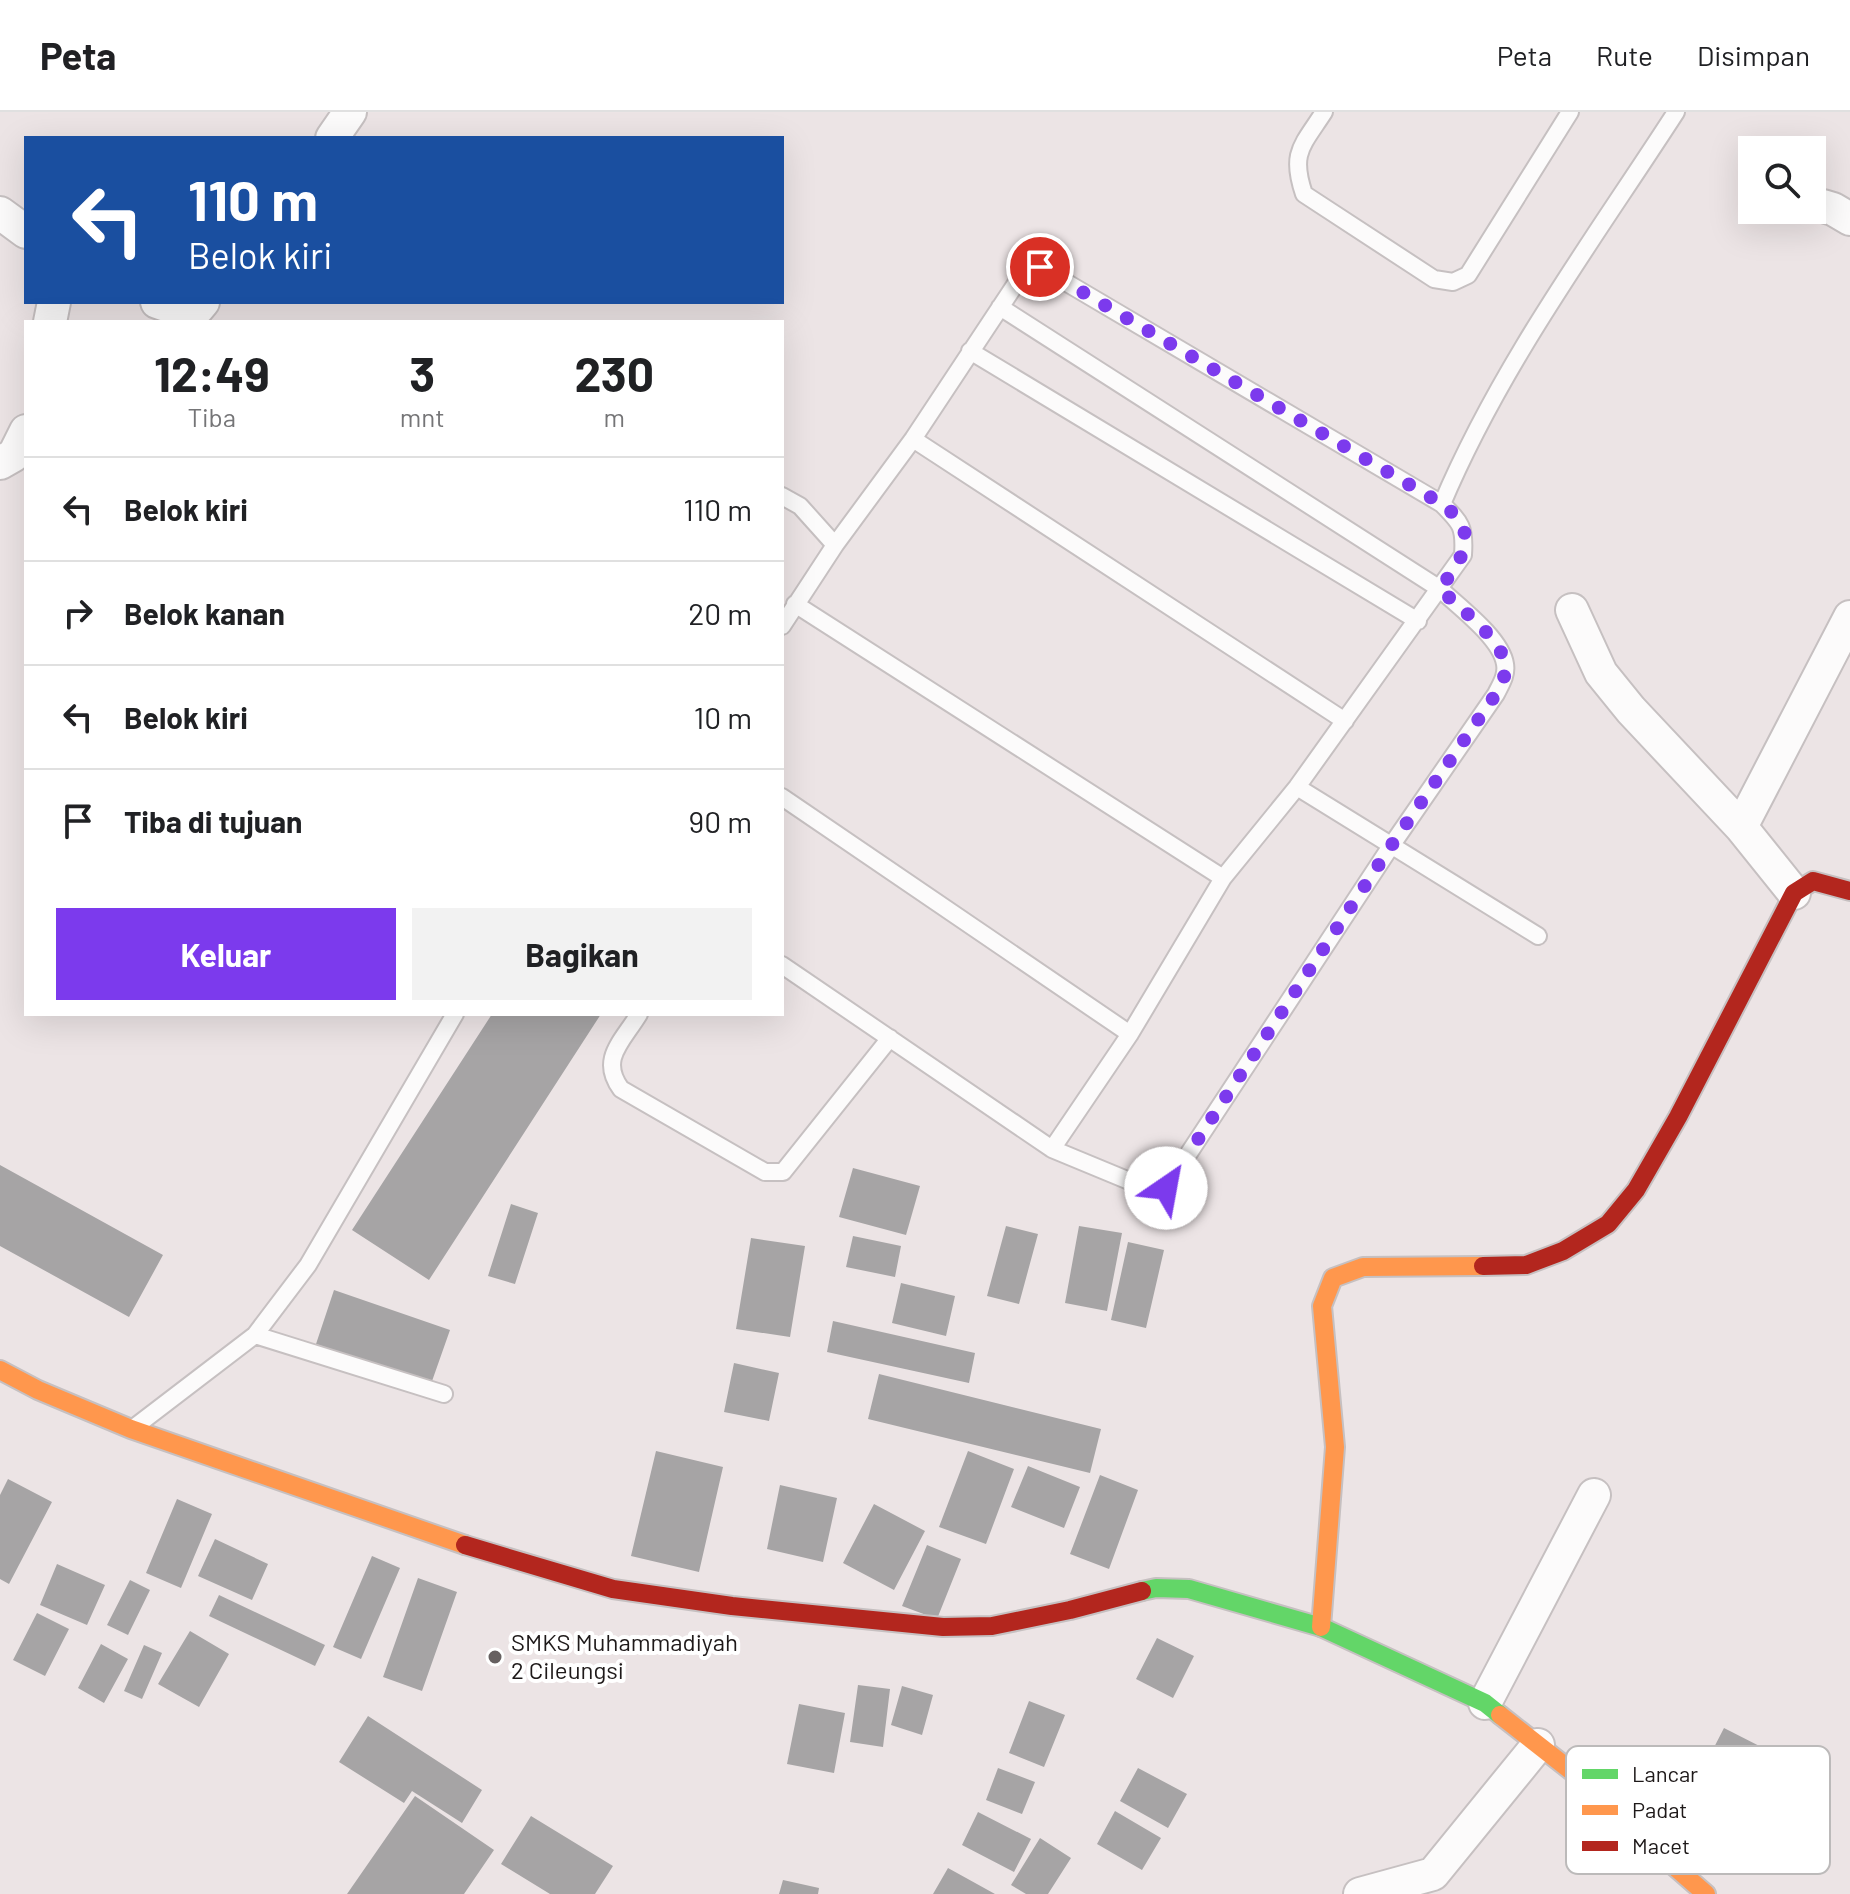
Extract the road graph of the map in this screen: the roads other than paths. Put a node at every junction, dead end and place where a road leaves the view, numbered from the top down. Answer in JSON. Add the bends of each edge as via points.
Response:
{"nodes":[{"id":1,"x":350,"y":112,"type":"edge"},
{"id":2,"x":1324,"y":112,"type":"edge"},
{"id":3,"x":1570,"y":112,"type":"edge"},
{"id":4,"x":1676,"y":112,"type":"edge"},
{"id":5,"x":333,"y":136,"type":"edge"},
{"id":6,"x":0,"y":213,"type":"edge"},
{"id":7,"x":24,"y":231,"type":"edge"},
{"id":8,"x":163,"y":304,"type":"edge"},
{"id":9,"x":201,"y":304,"type":"edge"},
{"id":10,"x":1000,"y":307,"type":"junction"},
{"id":11,"x":970,"y":351,"type":"junction"},
{"id":12,"x":24,"y":435,"type":"edge"},
{"id":13,"x":913,"y":439,"type":"junction"},
{"id":14,"x":0,"y":463,"type":"edge"},
{"id":15,"x":784,"y":497,"type":"edge"},
{"id":16,"x":1442,"y":504,"type":"junction"},
{"id":17,"x":835,"y":545,"type":"junction"},
{"id":18,"x":1440,"y":589,"type":"junction"},
{"id":19,"x":795,"y":604,"type":"junction"},
{"id":20,"x":1572,"y":610,"type":"dead end"},
{"id":21,"x":1850,"y":617,"type":"edge"},
{"id":22,"x":1418,"y":621,"type":"junction"},
{"id":23,"x":784,"y":623,"type":"edge"},
{"id":24,"x":1345,"y":721,"type":"junction"},
{"id":25,"x":1297,"y":787,"type":"junction"},
{"id":26,"x":784,"y":798,"type":"edge"},
{"id":27,"x":1741,"y":827,"type":"junction"},
{"id":28,"x":1391,"y":846,"type":"junction"},
{"id":29,"x":1223,"y":878,"type":"junction"},
{"id":30,"x":1850,"y":891,"type":"edge"},
{"id":31,"x":1794,"y":893,"type":"junction"},
{"id":32,"x":1538,"y":936,"type":"dead end"},
{"id":33,"x":784,"y":966,"type":"edge"},
{"id":34,"x":454,"y":1016,"type":"edge"},
{"id":35,"x":638,"y":1016,"type":"edge"},
{"id":36,"x":1130,"y":1034,"type":"junction"},
{"id":37,"x":890,"y":1038,"type":"junction"},
{"id":38,"x":1052,"y":1149,"type":"junction"},
{"id":39,"x":255,"y":1335,"type":"junction"},
{"id":40,"x":0,"y":1370,"type":"edge"},
{"id":41,"x":444,"y":1394,"type":"dead end"},
{"id":42,"x":131,"y":1429,"type":"junction"},
{"id":43,"x":1594,"y":1495,"type":"dead end"},
{"id":44,"x":1321,"y":1627,"type":"junction"},
{"id":45,"x":1485,"y":1703,"type":"junction"},
{"id":46,"x":1538,"y":1745,"type":"junction"},
{"id":47,"x":1566,"y":1767,"type":"edge"},
{"id":48,"x":1683,"y":1874,"type":"edge"},
{"id":49,"x":1360,"y":1894,"type":"edge"},
{"id":50,"x":1706,"y":1894,"type":"edge"}],
"edges":[{"from":1,"to":5,"type":"street"},
{"from":2,"to":3,"type":"lane","via":[[1300,148],[1296,171],[1304,194],[1434,279],[1453,282],[1468,275],[1484,253]]},
{"from":4,"to":16,"type":"lane","via":[[1467,444]]},
{"from":6,"to":7,"type":"street"},
{"from":8,"to":9,"type":"street","via":[[183,311]]},
{"from":10,"to":11,"type":"lane"},
{"from":10,"to":16,"type":"lane","via":[[1015,285],[1040,267]]},
{"from":10,"to":18,"type":"lane"},
{"from":11,"to":13,"type":"lane"},
{"from":11,"to":22,"type":"lane"},
{"from":12,"to":14,"type":"street","via":[[14,455]]},
{"from":13,"to":17,"type":"lane"},
{"from":13,"to":24,"type":"lane"},
{"from":15,"to":17,"type":"lane","via":[[800,506]]},
{"from":16,"to":18,"type":"lane","via":[[1461,523],[1464,538],[1463,555]]},
{"from":17,"to":19,"type":"lane"},
{"from":18,"to":22,"type":"lane"},
{"from":18,"to":28,"type":"lane","via":[[1491,637],[1505,662],[1504,677]]},
{"from":19,"to":23,"type":"lane"},
{"from":19,"to":29,"type":"lane"},
{"from":20,"to":27,"type":"street","via":[[1601,673]]},
{"from":21,"to":27,"type":"street"},
{"from":22,"to":24,"type":"lane"},
{"from":24,"to":25,"type":"lane"},
{"from":25,"to":28,"type":"lane"},
{"from":25,"to":29,"type":"lane"},
{"from":26,"to":36,"type":"lane"},
{"from":27,"to":31,"type":"street"},
{"from":28,"to":32,"type":"lane"},
{"from":28,"to":38,"type":"lane","via":[[1166,1188],[1139,1185]]},
{"from":29,"to":36,"type":"lane"},
{"from":30,"to":31,"type":"street","via":[[1813,881]]},
{"from":31,"to":44,"type":"street","via":[[1678,1117],[1636,1190],[1608,1224],[1563,1251],[1526,1265],[1363,1267],[1333,1278],[1322,1306],[1335,1447]]},
{"from":33,"to":37,"type":"lane"},
{"from":34,"to":39,"type":"lane","via":[[308,1265]]},
{"from":35,"to":37,"type":"lane","via":[[611,1059],[611,1075],[621,1089],[774,1174],[783,1172]]},
{"from":36,"to":38,"type":"lane"},
{"from":37,"to":38,"type":"lane"},
{"from":39,"to":41,"type":"lane"},
{"from":39,"to":42,"type":"lane"},
{"from":40,"to":42,"type":"street"},
{"from":42,"to":44,"type":"street","via":[[487,1553],[613,1589],[943,1627],[992,1626],[1131,1592],[1189,1589]]},
{"from":43,"to":45,"type":"street"},
{"from":44,"to":45,"type":"street"},
{"from":45,"to":46,"type":"street"},
{"from":46,"to":47,"type":"street"},
{"from":46,"to":49,"type":"street","via":[[1433,1874]]},
{"from":48,"to":50,"type":"street"}]}
